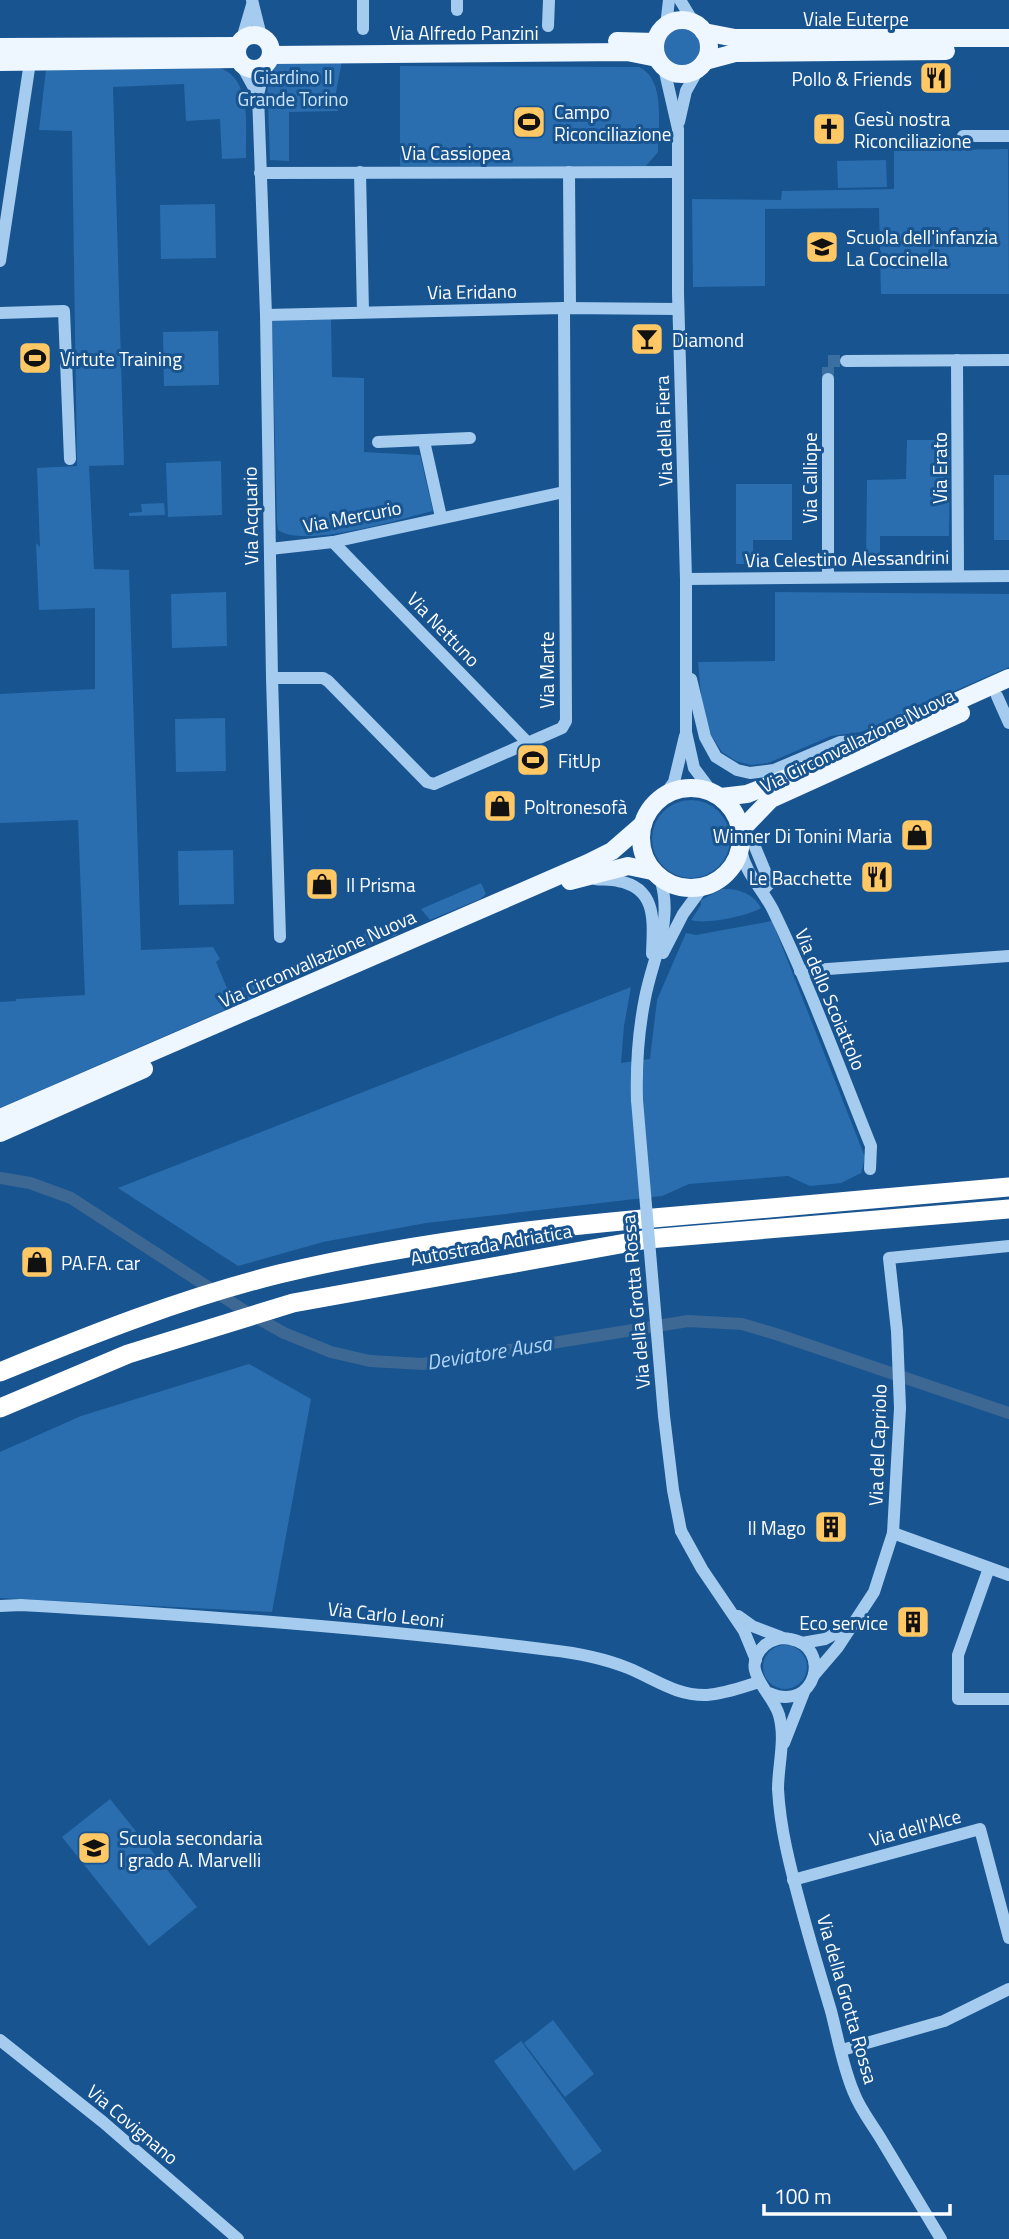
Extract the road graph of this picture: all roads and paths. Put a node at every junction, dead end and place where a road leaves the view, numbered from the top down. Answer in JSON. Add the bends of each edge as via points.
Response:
{"nodes":[{"id":1,"x":363,"y":0,"type":"edge"},
{"id":2,"x":549,"y":0,"type":"edge"},
{"id":3,"x":669,"y":0,"type":"edge"},
{"id":4,"x":680,"y":0,"type":"edge"},
{"id":5,"x":252,"y":2,"type":"edge"},
{"id":6,"x":548,"y":26,"type":"dead end"},
{"id":7,"x":666,"y":26,"type":"junction"},
{"id":8,"x":699,"y":28,"type":"junction"},
{"id":9,"x":363,"y":29,"type":"dead end"},
{"id":10,"x":1009,"y":38,"type":"edge"},
{"id":11,"x":0,"y":47,"type":"edge"},
{"id":12,"x":267,"y":50,"type":"junction"},
{"id":13,"x":1009,"y":50,"type":"edge"},
{"id":14,"x":240,"y":52,"type":"junction"},
{"id":15,"x":659,"y":56,"type":"junction"},
{"id":16,"x":0,"y":62,"type":"edge"},
{"id":17,"x":30,"y":62,"type":"junction"},
{"id":18,"x":702,"y":64,"type":"junction"},
{"id":19,"x":258,"y":95,"type":"junction"},
{"id":20,"x":678,"y":130,"type":"junction"},
{"id":21,"x":963,"y":136,"type":"dead end"},
{"id":22,"x":1009,"y":136,"type":"edge"},
{"id":23,"x":360,"y":172,"type":"junction"},
{"id":24,"x":569,"y":172,"type":"junction"},
{"id":25,"x":678,"y":172,"type":"junction"},
{"id":26,"x":260,"y":173,"type":"junction"},
{"id":27,"x":0,"y":261,"type":"edge"},
{"id":28,"x":567,"y":308,"type":"junction"},
{"id":29,"x":678,"y":309,"type":"junction"},
{"id":30,"x":363,"y":312,"type":"junction"},
{"id":31,"x":0,"y":313,"type":"edge"},
{"id":32,"x":266,"y":315,"type":"junction"},
{"id":33,"x":957,"y":360,"type":"junction"},
{"id":34,"x":1009,"y":360,"type":"edge"},
{"id":35,"x":846,"y":361,"type":"tunnel mouth"},
{"id":36,"x":828,"y":379,"type":"tunnel mouth"},
{"id":37,"x":470,"y":438,"type":"dead end"},
{"id":38,"x":424,"y":441,"type":"junction"},
{"id":39,"x":378,"y":442,"type":"dead end"},
{"id":40,"x":70,"y":459,"type":"dead end"},
{"id":41,"x":564,"y":492,"type":"junction"},
{"id":42,"x":441,"y":517,"type":"junction"},
{"id":43,"x":333,"y":542,"type":"junction"},
{"id":44,"x":270,"y":549,"type":"junction"},
{"id":45,"x":958,"y":575,"type":"junction"},
{"id":46,"x":1009,"y":576,"type":"edge"},
{"id":47,"x":828,"y":577,"type":"junction"},
{"id":48,"x":686,"y":579,"type":"junction"},
{"id":49,"x":685,"y":658,"type":"junction"},
{"id":50,"x":272,"y":678,"type":"junction"},
{"id":51,"x":1009,"y":678,"type":"edge"},
{"id":52,"x":1003,"y":694,"type":"edge"},
{"id":53,"x":1009,"y":723,"type":"edge"},
{"id":54,"x":686,"y":732,"type":"junction"},
{"id":55,"x":869,"y":741,"type":"junction"},
{"id":56,"x":528,"y":743,"type":"junction"},
{"id":57,"x":717,"y":795,"type":"junction"},
{"id":58,"x":663,"y":797,"type":"junction"},
{"id":59,"x":643,"y":824,"type":"junction"},
{"id":60,"x":741,"y":830,"type":"junction"},
{"id":61,"x":748,"y":848,"type":"junction"},
{"id":62,"x":656,"y":874,"type":"junction"},
{"id":63,"x":581,"y":877,"type":"junction"},
{"id":64,"x":702,"y":888,"type":"junction"},
{"id":65,"x":280,"y":937,"type":"dead end"},
{"id":66,"x":1009,"y":956,"type":"edge"},
{"id":67,"x":800,"y":971,"type":"junction"},
{"id":68,"x":651,"y":975,"type":"junction"},
{"id":69,"x":0,"y":1118,"type":"edge"},
{"id":70,"x":0,"y":1133,"type":"edge"},
{"id":71,"x":870,"y":1169,"type":"dead end"},
{"id":72,"x":1009,"y":1187,"type":"edge"},
{"id":73,"x":1009,"y":1209,"type":"edge"},
{"id":74,"x":1009,"y":1246,"type":"edge"},
{"id":75,"x":0,"y":1372,"type":"edge"},
{"id":76,"x":0,"y":1408,"type":"edge"},
{"id":77,"x":893,"y":1533,"type":"junction"},
{"id":78,"x":989,"y":1568,"type":"junction"},
{"id":79,"x":1009,"y":1575,"type":"edge"},
{"id":80,"x":0,"y":1606,"type":"edge"},
{"id":81,"x":732,"y":1612,"type":"junction"},
{"id":82,"x":852,"y":1623,"type":"junction"},
{"id":83,"x":783,"y":1638,"type":"junction"},
{"id":84,"x":802,"y":1643,"type":"junction"},
{"id":85,"x":756,"y":1660,"type":"junction"},
{"id":86,"x":814,"y":1675,"type":"junction"},
{"id":87,"x":759,"y":1682,"type":"junction"},
{"id":88,"x":804,"y":1692,"type":"junction"},
{"id":89,"x":769,"y":1693,"type":"junction"},
{"id":90,"x":1009,"y":1699,"type":"edge"},
{"id":91,"x":781,"y":1750,"type":"junction"},
{"id":92,"x":793,"y":1880,"type":"junction"},
{"id":93,"x":1009,"y":1938,"type":"edge"},
{"id":94,"x":1009,"y":1989,"type":"edge"},
{"id":95,"x":0,"y":2040,"type":"edge"},
{"id":96,"x":842,"y":2050,"type":"junction"},
{"id":97,"x":239,"y":2239,"type":"edge"},
{"id":98,"x":941,"y":2239,"type":"edge"}],
"edges":[{"from":1,"to":9,"type":"street"},
{"from":2,"to":6,"type":"street"},
{"from":3,"to":7,"type":"street"},
{"from":4,"to":8,"type":"street"},
{"from":5,"to":12,"type":"street","name":"Via Acquario"},
{"from":5,"to":14,"type":"street","name":"Via Acquario"},
{"from":7,"to":8,"type":"main road","via":[[677,21]]},
{"from":7,"to":15,"type":"main road"},
{"from":8,"to":10,"type":"main road","name":"Viale Euterpe","via":[[735,38]]},
{"from":8,"to":18,"type":"main road","via":[[708,45]]},
{"from":11,"to":14,"type":"main road","name":"Via Alfredo Panzini"},
{"from":12,"to":14,"type":"main road","name":"Via Alfredo Panzini","via":[[254,35]]},
{"from":12,"to":14,"type":"main road","name":"Via Alfredo Panzini","via":[[253,70]]},
{"from":12,"to":15,"type":"main road","name":"Via Alfredo Panzini"},
{"from":12,"to":19,"type":"street","name":"Via Acquario"},
{"from":13,"to":18,"type":"main road","name":"Viale Euterpe","via":[[735,53]]},
{"from":14,"to":17,"type":"main road","name":"Via Alfredo Panzini"},
{"from":14,"to":19,"type":"street","name":"Via Acquario"},
{"from":15,"to":18,"type":"main road","via":[[682,74]]},
{"from":15,"to":20,"type":"street","name":"Via della Fiera"},
{"from":16,"to":17,"type":"main road","name":"Via Alfredo Panzini"},
{"from":17,"to":27,"type":"street"},
{"from":18,"to":20,"type":"street","name":"Via della Fiera","via":[[686,91]]},
{"from":19,"to":26,"type":"street","name":"Via Acquario"},
{"from":20,"to":25,"type":"street","name":"Via della Fiera"},
{"from":21,"to":22,"type":"street"},
{"from":23,"to":24,"type":"street","name":"Via Cassiopea"},
{"from":23,"to":26,"type":"street","name":"Via Cassiopea"},
{"from":23,"to":30,"type":"street"},
{"from":24,"to":25,"type":"street","name":"Via Cassiopea"},
{"from":24,"to":28,"type":"street","name":"Via Marte"},
{"from":25,"to":29,"type":"street","name":"Via della Fiera"},
{"from":26,"to":32,"type":"street","name":"Via Acquario"},
{"from":28,"to":29,"type":"street","name":"Via Eridano"},
{"from":28,"to":30,"type":"street","name":"Via Eridano"},
{"from":28,"to":41,"type":"street","name":"Via Marte"},
{"from":29,"to":48,"type":"street","name":"Via della Fiera"},
{"from":30,"to":32,"type":"street","name":"Via Eridano"},
{"from":31,"to":40,"type":"street","via":[[64,311]]},
{"from":32,"to":44,"type":"street","name":"Via Acquario"},
{"from":33,"to":34,"type":"street"},
{"from":33,"to":35,"type":"street"},
{"from":33,"to":45,"type":"street","name":"Via Erato"},
{"from":36,"to":47,"type":"street","name":"Via Calliope"},
{"from":37,"to":38,"type":"street"},
{"from":38,"to":39,"type":"street"},
{"from":38,"to":42,"type":"street"},
{"from":41,"to":42,"type":"street","name":"Via Mercurio"},
{"from":41,"to":56,"type":"street","name":"Via Marte","via":[[566,721],[562,728]]},
{"from":42,"to":43,"type":"street","name":"Via Mercurio"},
{"from":43,"to":44,"type":"street","name":"Via Mercurio"},
{"from":43,"to":56,"type":"street","name":"Via Nettuno"},
{"from":44,"to":50,"type":"street","name":"Via Acquario"},
{"from":45,"to":46,"type":"street","name":"Via Celestino Alessandrini"},
{"from":45,"to":47,"type":"street","name":"Via Celestino Alessandrini"},
{"from":47,"to":48,"type":"street","name":"Via Celestino Alessandrini"},
{"from":48,"to":49,"type":"street","name":"Via della Fiera"},
{"from":49,"to":54,"type":"street","name":"Via della Fiera"},
{"from":49,"to":55,"type":"street","name":"Via Circonvallazione Nuova","via":[[705,737],[716,757],[737,770],[774,770],[839,742]]},
{"from":50,"to":56,"type":"street","name":"Via Marte","via":[[328,681],[434,784]]},
{"from":50,"to":65,"type":"street","name":"Via Acquario"},
{"from":51,"to":55,"type":"main road","name":"Via Circonvallazione Nuova"},
{"from":52,"to":53,"type":"street","name":"Via Circonvallazione Nuova"},
{"from":52,"to":60,"type":"main road","name":"Via Circonvallazione Nuova","via":[[771,799]]},
{"from":54,"to":57,"type":"street","name":"Via della Fiera","via":[[694,768]]},
{"from":54,"to":58,"type":"street","name":"Via della Fiera","via":[[674,782]]},
{"from":55,"to":57,"type":"main road","name":"Via Circonvallazione Nuova","via":[[747,794]]},
{"from":57,"to":58,"type":"main road","name":"Via Circonvallazione Nuova","via":[[687,788]]},
{"from":57,"to":60,"type":"main road","via":[[731,806]]},
{"from":58,"to":59,"type":"main road","name":"Via Circonvallazione Nuova"},
{"from":59,"to":62,"type":"main road","via":[[642,849]]},
{"from":59,"to":69,"type":"main road","name":"Via Circonvallazione Nuova","via":[[612,851],[588,863]]},
{"from":60,"to":61,"type":"main road"},
{"from":61,"to":64,"type":"main road","via":[[727,874]]},
{"from":61,"to":67,"type":"street","name":"Via dello Scoiattolo","via":[[743,864],[772,908]]},
{"from":62,"to":63,"type":"main road","name":"Via Circonvallazione Nuova","via":[[628,866]]},
{"from":62,"to":64,"type":"main road","name":"Via Circonvallazione Nuova","via":[[680,887]]},
{"from":62,"to":68,"type":"street","name":"Via della Grotta Rossa","via":[[666,901],[666,919]]},
{"from":63,"to":68,"type":"street","via":[[633,885],[645,895],[653,921]]},
{"from":63,"to":70,"type":"main road","name":"Via Circonvallazione Nuova"},
{"from":64,"to":68,"type":"street","name":"Via della Grotta Rossa","via":[[682,914]]},
{"from":66,"to":67,"type":"street"},
{"from":67,"to":71,"type":"street","name":"Via dello Scoiattolo","via":[[871,1146]]},
{"from":68,"to":81,"type":"street","name":"Via della Grotta Rossa","bridge":true,"via":[[637,1046],[637,1100],[673,1490],[681,1531]]},
{"from":72,"to":75,"type":"highway","name":"Autostrada Adriatica","via":[[461,1238],[280,1274],[173,1305]]},
{"from":73,"to":76,"type":"highway","name":"Autostrada Adriatica","via":[[648,1239],[293,1303],[128,1354]]},
{"from":74,"to":77,"type":"street","name":"Via del Capriolo","via":[[890,1258],[899,1400]]},
{"from":77,"to":78,"type":"street"},
{"from":77,"to":82,"type":"street","name":"Via del Capriolo","via":[[874,1592]]},
{"from":78,"to":79,"type":"street"},
{"from":78,"to":90,"type":"street","via":[[958,1655],[958,1699]]},
{"from":80,"to":87,"type":"street","name":"Via Carlo Leoni","via":[[164,1613],[552,1650],[603,1659],[672,1690],[707,1695]]},
{"from":81,"to":83,"type":"street","name":"Via della Grotta Rossa"},
{"from":81,"to":85,"type":"street","name":"Via della Grotta Rossa"},
{"from":82,"to":84,"type":"street","name":"Via del Capriolo","via":[[825,1640]]},
{"from":82,"to":86,"type":"street","name":"Via del Capriolo"},
{"from":83,"to":84,"type":"street"},
{"from":83,"to":85,"type":"street","via":[[766,1645]]},
{"from":84,"to":86,"type":"street","via":[[813,1657]]},
{"from":85,"to":87,"type":"street"},
{"from":86,"to":88,"type":"street"},
{"from":87,"to":89,"type":"street"},
{"from":88,"to":89,"type":"street","via":[[787,1698]]},
{"from":88,"to":91,"type":"street","name":"Via della Grotta Rossa"},
{"from":89,"to":91,"type":"street","name":"Via della Grotta Rossa","via":[[780,1717]]},
{"from":91,"to":92,"type":"street","name":"Via della Grotta Rossa","via":[[778,1788]]},
{"from":92,"to":93,"type":"street","name":"Via dell'Alce","via":[[979,1829]]},
{"from":92,"to":96,"type":"street","name":"Via della Grotta Rossa"},
{"from":94,"to":96,"type":"street","via":[[944,2021]]},
{"from":95,"to":97,"type":"street","name":"Via Covignano"},
{"from":96,"to":98,"type":"street","name":"Via della Grotta Rossa","via":[[854,2093]]}]}
